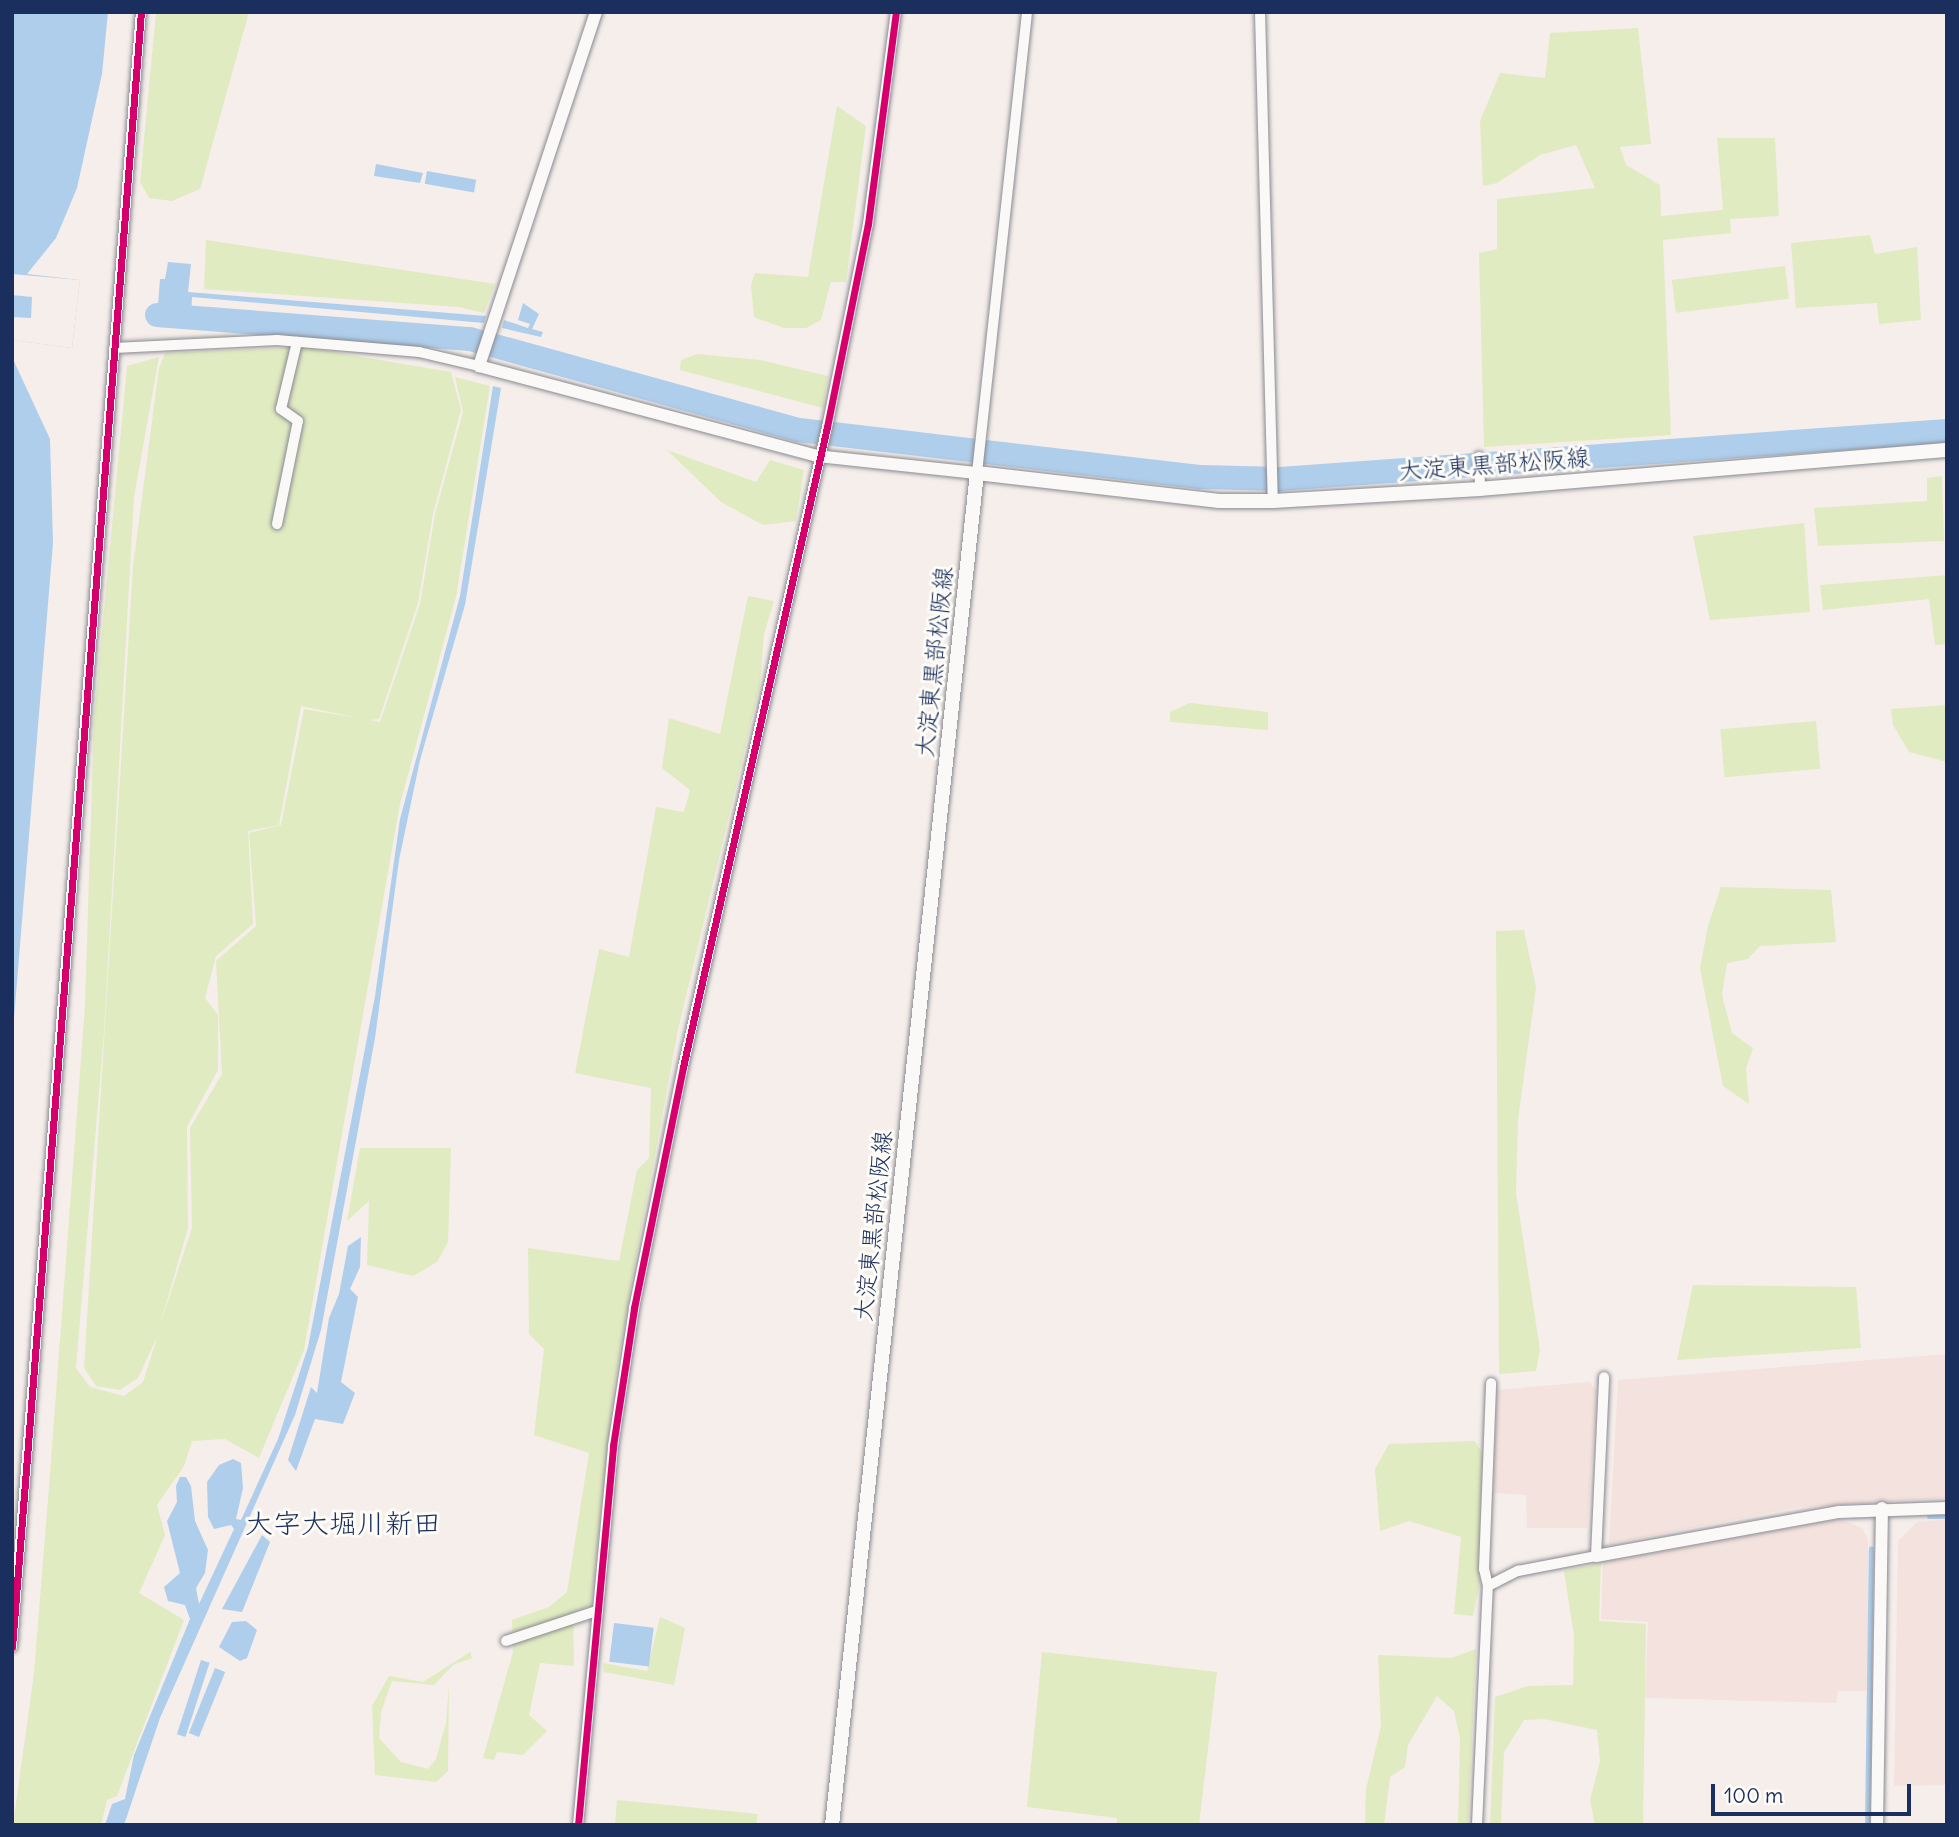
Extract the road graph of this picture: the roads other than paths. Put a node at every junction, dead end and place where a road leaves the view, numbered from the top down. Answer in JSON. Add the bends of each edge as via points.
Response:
{"nodes":[{"id":1,"x":141,"y":12,"type":"edge"},
{"id":2,"x":596,"y":12,"type":"edge"},
{"id":3,"x":896,"y":12,"type":"edge"},
{"id":4,"x":1027,"y":12,"type":"edge"},
{"id":5,"x":1259,"y":12,"type":"edge"},
{"id":6,"x":297,"y":342,"type":"junction"},
{"id":7,"x":114,"y":348,"type":"junction"},
{"id":8,"x":481,"y":362,"type":"junction"},
{"id":9,"x":1947,"y":450,"type":"edge"},
{"id":10,"x":820,"y":451,"type":"junction"},
{"id":11,"x":1479,"y":457,"type":"dead end"},
{"id":12,"x":977,"y":468,"type":"junction"},
{"id":13,"x":1480,"y":484,"type":"junction"},
{"id":14,"x":1273,"y":496,"type":"junction"},
{"id":15,"x":277,"y":524,"type":"dead end"},
{"id":16,"x":1604,"y":1377,"type":"dead end"},
{"id":17,"x":1491,"y":1383,"type":"dead end"},
{"id":18,"x":1882,"y":1508,"type":"junction"},
{"id":19,"x":1947,"y":1508,"type":"edge"},
{"id":20,"x":1596,"y":1556,"type":"junction"},
{"id":21,"x":1489,"y":1586,"type":"junction"},
{"id":22,"x":596,"y":1611,"type":"junction"},
{"id":23,"x":506,"y":1642,"type":"dead end"},
{"id":24,"x":12,"y":1647,"type":"edge"},
{"id":25,"x":578,"y":1825,"type":"edge"},
{"id":26,"x":832,"y":1825,"type":"edge"},
{"id":27,"x":1477,"y":1825,"type":"edge"},
{"id":28,"x":1877,"y":1825,"type":"edge"}],
"edges":[{"from":1,"to":7,"type":"street"},
{"from":2,"to":8,"type":"street"},
{"from":3,"to":10,"type":"street","via":[[868,225]]},
{"from":4,"to":12,"type":"street"},
{"from":5,"to":14,"type":"street"},
{"from":6,"to":7,"type":"street"},
{"from":6,"to":8,"type":"street"},
{"from":6,"to":15,"type":"street","via":[[281,409],[298,421]]},
{"from":7,"to":24,"type":"street"},
{"from":8,"to":10,"type":"street"},
{"from":9,"to":13,"type":"main road","name":"大淀東黒部松阪線"},
{"from":10,"to":12,"type":"street"},
{"from":10,"to":22,"type":"street","via":[[634,1308]]},
{"from":11,"to":13,"type":"street"},
{"from":12,"to":14,"type":"main road","name":"大淀東黒部松阪線","via":[[1219,501]]},
{"from":12,"to":26,"type":"main road","name":"大淀東黒部松阪線"},
{"from":13,"to":14,"type":"main road","name":"大淀東黒部松阪線"},
{"from":16,"to":20,"type":"street"},
{"from":17,"to":21,"type":"street","via":[[1484,1569]]},
{"from":18,"to":19,"type":"street"},
{"from":18,"to":20,"type":"street"},
{"from":18,"to":28,"type":"street"},
{"from":20,"to":21,"type":"street","via":[[1518,1571]]},
{"from":21,"to":27,"type":"street"},
{"from":22,"to":23,"type":"street"},
{"from":22,"to":25,"type":"street"}]}
